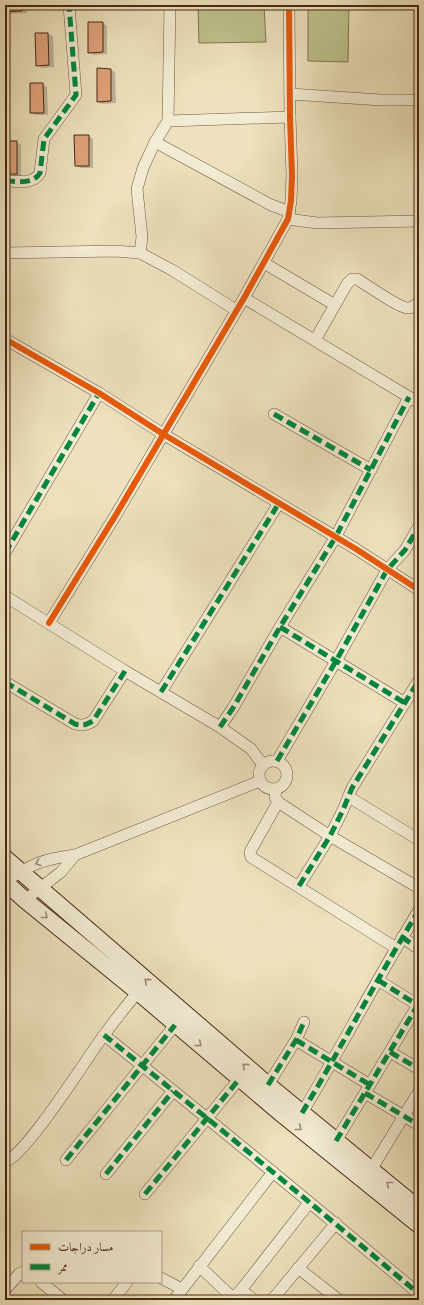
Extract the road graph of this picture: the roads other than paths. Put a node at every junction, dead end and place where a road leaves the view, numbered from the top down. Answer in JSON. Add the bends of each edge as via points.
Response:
{"nodes":[{"id":1,"x":69,"y":5,"type":"edge"},
{"id":2,"x":170,"y":5,"type":"edge"},
{"id":3,"x":289,"y":5,"type":"edge"},
{"id":4,"x":290,"y":94,"type":"junction"},
{"id":5,"x":419,"y":100,"type":"edge"},
{"id":6,"x":290,"y":117,"type":"junction"},
{"id":7,"x":168,"y":121,"type":"junction"},
{"id":8,"x":155,"y":142,"type":"junction"},
{"id":9,"x":5,"y":181,"type":"edge"},
{"id":10,"x":289,"y":216,"type":"junction"},
{"id":11,"x":419,"y":221,"type":"edge"},
{"id":12,"x":5,"y":253,"type":"edge"},
{"id":13,"x":140,"y":253,"type":"junction"},
{"id":14,"x":264,"y":263,"type":"junction"},
{"id":15,"x":244,"y":298,"type":"junction"},
{"id":16,"x":419,"y":302,"type":"edge"},
{"id":17,"x":335,"y":305,"type":"junction"},
{"id":18,"x":406,"y":308,"type":"junction"},
{"id":19,"x":236,"y":310,"type":"junction"},
{"id":20,"x":419,"y":316,"type":"edge"},
{"id":21,"x":5,"y":339,"type":"edge"},
{"id":22,"x":315,"y":340,"type":"junction"},
{"id":23,"x":98,"y":393,"type":"junction"},
{"id":24,"x":409,"y":397,"type":"junction"},
{"id":25,"x":419,"y":403,"type":"edge"},
{"id":26,"x":274,"y":414,"type":"dead end"},
{"id":27,"x":163,"y":434,"type":"junction"},
{"id":28,"x":371,"y":470,"type":"junction"},
{"id":29,"x":279,"y":503,"type":"junction"},
{"id":30,"x":418,"y":532,"type":"edge"},
{"id":31,"x":336,"y":538,"type":"junction"},
{"id":32,"x":7,"y":546,"type":"edge"},
{"id":33,"x":387,"y":570,"type":"junction"},
{"id":34,"x":419,"y":590,"type":"edge"},
{"id":35,"x":5,"y":596,"type":"edge"},
{"id":36,"x":49,"y":623,"type":"junction"},
{"id":37,"x":280,"y":627,"type":"junction"},
{"id":38,"x":336,"y":661,"type":"junction"},
{"id":39,"x":125,"y":671,"type":"junction"},
{"id":40,"x":419,"y":680,"type":"edge"},
{"id":41,"x":5,"y":682,"type":"edge"},
{"id":42,"x":162,"y":692,"type":"junction"},
{"id":43,"x":405,"y":703,"type":"junction"},
{"id":44,"x":220,"y":727,"type":"junction"},
{"id":45,"x":277,"y":761,"type":"junction"},
{"id":46,"x":263,"y":765,"type":"junction"},
{"id":47,"x":260,"y":781,"type":"junction"},
{"id":48,"x":276,"y":789,"type":"junction"},
{"id":49,"x":349,"y":797,"type":"junction"},
{"id":50,"x":278,"y":802,"type":"junction"},
{"id":51,"x":330,"y":836,"type":"junction"},
{"id":52,"x":419,"y":840,"type":"edge"},
{"id":53,"x":75,"y":855,"type":"junction"},
{"id":54,"x":5,"y":858,"type":"edge"},
{"id":55,"x":21,"y":871,"type":"junction"},
{"id":56,"x":5,"y":882,"type":"edge"},
{"id":57,"x":299,"y":886,"type":"junction"},
{"id":58,"x":40,"y":888,"type":"junction"},
{"id":59,"x":419,"y":888,"type":"edge"},
{"id":60,"x":25,"y":900,"type":"junction"},
{"id":61,"x":419,"y":910,"type":"edge"},
{"id":62,"x":402,"y":938,"type":"junction"},
{"id":63,"x":396,"y":948,"type":"junction"},
{"id":64,"x":419,"y":949,"type":"edge"},
{"id":65,"x":378,"y":980,"type":"junction"},
{"id":66,"x":138,"y":992,"type":"junction"},
{"id":67,"x":418,"y":1005,"type":"edge"},
{"id":68,"x":304,"y":1022,"type":"dead end"},
{"id":69,"x":175,"y":1025,"type":"junction"},
{"id":70,"x":104,"y":1035,"type":"junction"},
{"id":71,"x":296,"y":1040,"type":"junction"},
{"id":72,"x":390,"y":1052,"type":"junction"},
{"id":73,"x":333,"y":1062,"type":"junction"},
{"id":74,"x":142,"y":1066,"type":"junction"},
{"id":75,"x":419,"y":1069,"type":"edge"},
{"id":76,"x":240,"y":1078,"type":"junction"},
{"id":77,"x":268,"y":1085,"type":"junction"},
{"id":78,"x":367,"y":1089,"type":"junction"},
{"id":79,"x":173,"y":1091,"type":"junction"},
{"id":80,"x":419,"y":1091,"type":"edge"},
{"id":81,"x":302,"y":1113,"type":"junction"},
{"id":82,"x":404,"y":1116,"type":"junction"},
{"id":83,"x":208,"y":1118,"type":"junction"},
{"id":84,"x":419,"y":1125,"type":"edge"},
{"id":85,"x":336,"y":1141,"type":"junction"},
{"id":86,"x":66,"y":1160,"type":"dead end"},
{"id":87,"x":5,"y":1162,"type":"edge"},
{"id":88,"x":371,"y":1170,"type":"junction"},
{"id":89,"x":273,"y":1172,"type":"junction"},
{"id":90,"x":106,"y":1174,"type":"dead end"},
{"id":91,"x":145,"y":1194,"type":"dead end"},
{"id":92,"x":309,"y":1203,"type":"junction"},
{"id":93,"x":419,"y":1209,"type":"edge"},
{"id":94,"x":336,"y":1223,"type":"junction"},
{"id":95,"x":419,"y":1226,"type":"edge"},
{"id":96,"x":199,"y":1266,"type":"junction"},
{"id":97,"x":298,"y":1268,"type":"junction"},
{"id":98,"x":22,"y":1272,"type":"edge"},
{"id":99,"x":162,"y":1279,"type":"edge"},
{"id":100,"x":42,"y":1283,"type":"edge"},
{"id":101,"x":126,"y":1283,"type":"edge"},
{"id":102,"x":182,"y":1289,"type":"junction"},
{"id":103,"x":5,"y":1290,"type":"edge"},
{"id":104,"x":419,"y":1294,"type":"edge"},
{"id":105,"x":235,"y":1296,"type":"edge"},
{"id":106,"x":63,"y":1300,"type":"edge"},
{"id":107,"x":112,"y":1300,"type":"edge"},
{"id":108,"x":174,"y":1300,"type":"edge"},
{"id":109,"x":254,"y":1300,"type":"edge"},
{"id":110,"x":272,"y":1300,"type":"edge"},
{"id":111,"x":340,"y":1300,"type":"edge"}],
"edges":[{"from":1,"to":9,"type":"street","via":[[76,95],[44,139],[40,173],[37,177],[28,181]]},
{"from":2,"to":7,"type":"street"},
{"from":3,"to":4,"type":"street"},
{"from":4,"to":5,"type":"street"},
{"from":4,"to":6,"type":"street"},
{"from":6,"to":7,"type":"street"},
{"from":6,"to":10,"type":"street","via":[[292,175]]},
{"from":7,"to":8,"type":"street"},
{"from":8,"to":10,"type":"street"},
{"from":8,"to":13,"type":"street","via":[[143,168],[137,190],[142,237]]},
{"from":10,"to":11,"type":"street","via":[[317,223]]},
{"from":10,"to":14,"type":"street"},
{"from":12,"to":13,"type":"street"},
{"from":13,"to":19,"type":"street"},
{"from":14,"to":15,"type":"street"},
{"from":14,"to":17,"type":"street"},
{"from":15,"to":19,"type":"street"},
{"from":15,"to":22,"type":"street"},
{"from":16,"to":18,"type":"street","via":[[413,307]]},
{"from":17,"to":18,"type":"street","via":[[347,284],[352,279],[357,279]]},
{"from":17,"to":22,"type":"street"},
{"from":18,"to":20,"type":"street"},
{"from":19,"to":27,"type":"street"},
{"from":21,"to":23,"type":"street"},
{"from":22,"to":24,"type":"street"},
{"from":23,"to":27,"type":"street"},
{"from":23,"to":32,"type":"street"},
{"from":24,"to":25,"type":"street"},
{"from":24,"to":28,"type":"street"},
{"from":26,"to":28,"type":"street"},
{"from":27,"to":29,"type":"street"},
{"from":27,"to":36,"type":"street"},
{"from":28,"to":31,"type":"street"},
{"from":29,"to":31,"type":"street"},
{"from":29,"to":42,"type":"street"},
{"from":30,"to":33,"type":"street"},
{"from":31,"to":33,"type":"street"},
{"from":31,"to":37,"type":"street"},
{"from":33,"to":34,"type":"street"},
{"from":33,"to":38,"type":"street"},
{"from":35,"to":36,"type":"street"},
{"from":36,"to":39,"type":"street"},
{"from":37,"to":38,"type":"street"},
{"from":37,"to":44,"type":"street","via":[[234,708]]},
{"from":38,"to":43,"type":"street"},
{"from":38,"to":45,"type":"street"},
{"from":39,"to":41,"type":"street","via":[[92,721],[81,726]]},
{"from":39,"to":42,"type":"street"},
{"from":40,"to":43,"type":"street"},
{"from":42,"to":44,"type":"street"},
{"from":43,"to":49,"type":"street","via":[[352,788]]},
{"from":44,"to":46,"type":"street","via":[[251,749]]},
{"from":45,"to":46,"type":"street","via":[[269,761]]},
{"from":45,"to":48,"type":"street","via":[[286,771],[286,779],[283,785]]},
{"from":46,"to":47,"type":"street","via":[[260,770]]},
{"from":47,"to":48,"type":"street","via":[[264,786]]},
{"from":47,"to":53,"type":"street"},
{"from":48,"to":50,"type":"street","via":[[275,797]]},
{"from":49,"to":51,"type":"street"},
{"from":49,"to":52,"type":"street"},
{"from":50,"to":51,"type":"street"},
{"from":50,"to":57,"type":"street","via":[[250,853],[253,860]]},
{"from":51,"to":57,"type":"street"},
{"from":51,"to":59,"type":"street"},
{"from":53,"to":55,"type":"street","one_way":true,"via":[[53,858]]},
{"from":53,"to":58,"type":"street","via":[[61,872]]},
{"from":54,"to":55,"type":"main road"},
{"from":55,"to":56,"type":"street"},
{"from":55,"to":58,"type":"main road"},
{"from":56,"to":60,"type":"main road"},
{"from":57,"to":63,"type":"street"},
{"from":58,"to":60,"type":"street"},
{"from":77,"to":58,"type":"main road","one_way":true},
{"from":60,"to":66,"type":"main road","one_way":true},
{"from":61,"to":62,"type":"street"},
{"from":62,"to":63,"type":"street"},
{"from":62,"to":64,"type":"street"},
{"from":63,"to":65,"type":"street"},
{"from":65,"to":67,"type":"street"},
{"from":65,"to":73,"type":"street"},
{"from":66,"to":69,"type":"main road"},
{"from":66,"to":70,"type":"street"},
{"from":67,"to":72,"type":"street"},
{"from":68,"to":71,"type":"street"},
{"from":69,"to":74,"type":"street"},
{"from":69,"to":76,"type":"main road","one_way":true},
{"from":70,"to":74,"type":"street"},
{"from":70,"to":87,"type":"street","via":[[29,1139],[13,1158]]},
{"from":71,"to":73,"type":"street"},
{"from":71,"to":77,"type":"street"},
{"from":72,"to":75,"type":"street"},
{"from":72,"to":78,"type":"street"},
{"from":73,"to":78,"type":"street"},
{"from":73,"to":81,"type":"street"},
{"from":74,"to":79,"type":"street"},
{"from":74,"to":86,"type":"street"},
{"from":76,"to":83,"type":"street"},
{"from":76,"to":95,"type":"main road","one_way":true},
{"from":77,"to":81,"type":"main road"},
{"from":78,"to":82,"type":"street"},
{"from":78,"to":85,"type":"street"},
{"from":79,"to":83,"type":"street"},
{"from":79,"to":90,"type":"street"},
{"from":80,"to":82,"type":"street"},
{"from":81,"to":85,"type":"main road"},
{"from":82,"to":84,"type":"street"},
{"from":82,"to":88,"type":"street"},
{"from":83,"to":89,"type":"street"},
{"from":83,"to":91,"type":"street"},
{"from":85,"to":88,"type":"main road"},
{"from":93,"to":88,"type":"main road","one_way":true},
{"from":89,"to":92,"type":"street"},
{"from":89,"to":96,"type":"street"},
{"from":92,"to":94,"type":"street"},
{"from":92,"to":105,"type":"street"},
{"from":94,"to":97,"type":"street"},
{"from":94,"to":104,"type":"street"},
{"from":96,"to":102,"type":"street"},
{"from":96,"to":105,"type":"street"},
{"from":97,"to":110,"type":"street"},
{"from":97,"to":111,"type":"street"},
{"from":98,"to":103,"type":"street"},
{"from":99,"to":102,"type":"street"},
{"from":100,"to":106,"type":"street"},
{"from":101,"to":107,"type":"street"},
{"from":102,"to":108,"type":"street"},
{"from":105,"to":109,"type":"street"}]}
